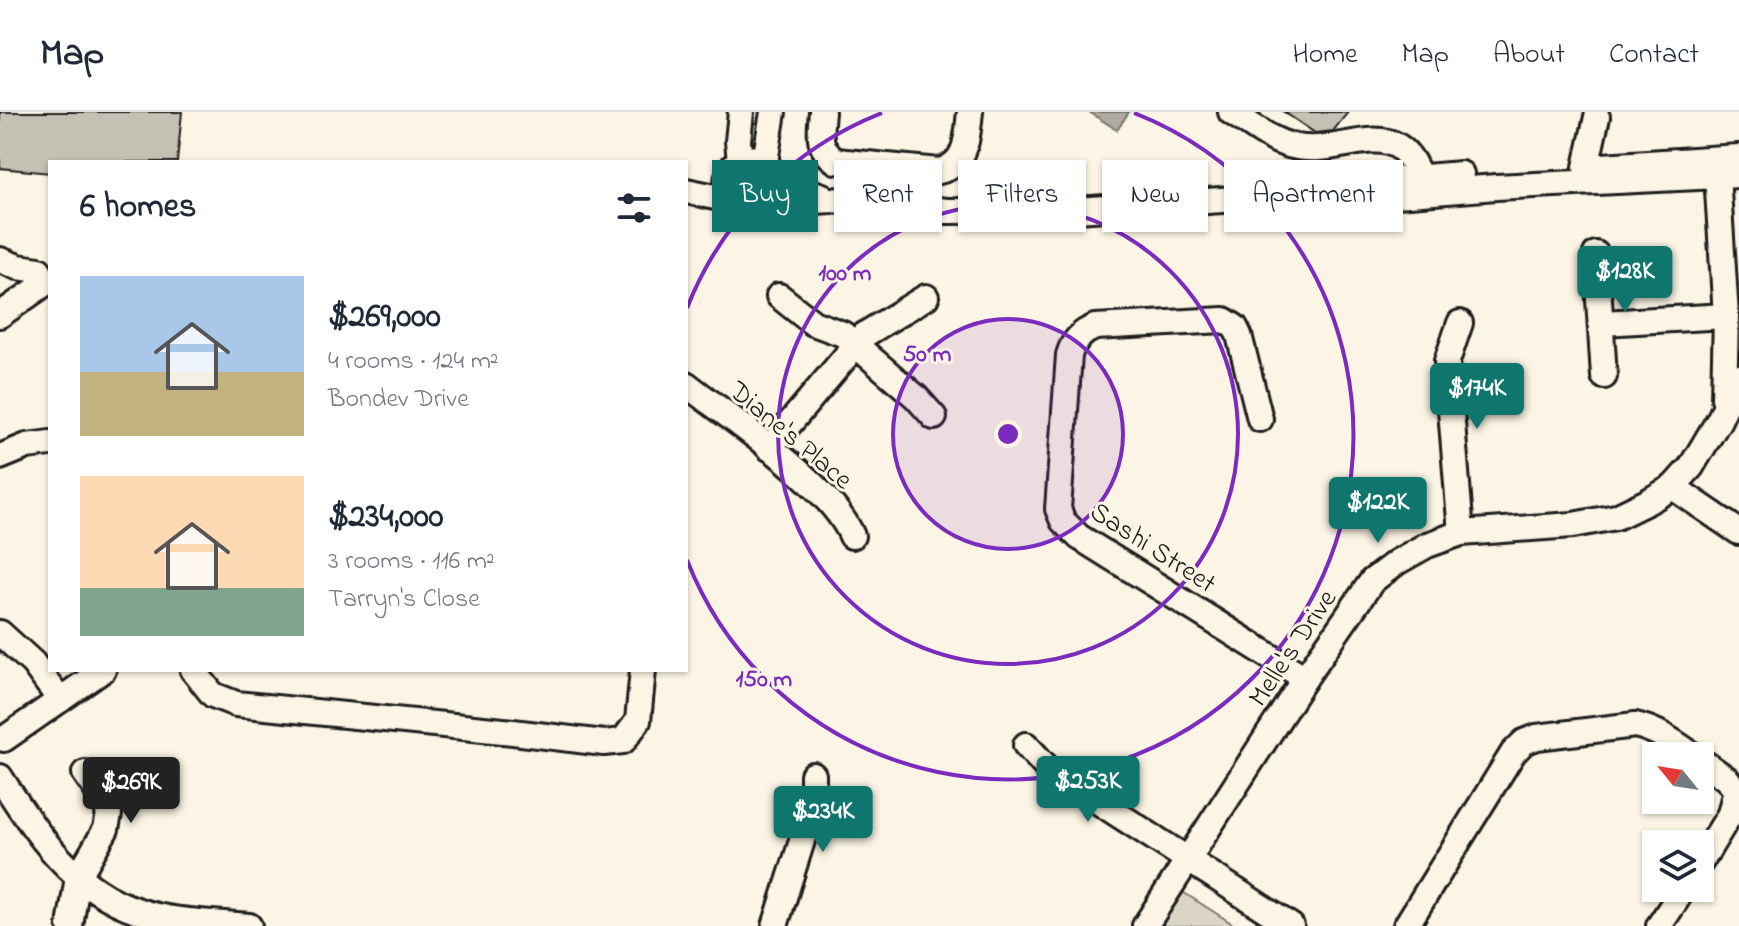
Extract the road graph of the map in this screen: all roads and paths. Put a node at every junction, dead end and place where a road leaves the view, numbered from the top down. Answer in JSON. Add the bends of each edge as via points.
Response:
{"nodes":[{"id":1,"x":822,"y":112,"type":"edge"},
{"id":2,"x":970,"y":112,"type":"edge"},
{"id":3,"x":1231,"y":112,"type":"edge"},
{"id":4,"x":1597,"y":117,"type":"dead end"},
{"id":5,"x":740,"y":118,"type":"edge"},
{"id":6,"x":772,"y":120,"type":"edge"},
{"id":7,"x":751,"y":160,"type":"edge"},
{"id":8,"x":755,"y":160,"type":"edge"},
{"id":9,"x":1727,"y":166,"type":"edge"},
{"id":10,"x":1586,"y":167,"type":"junction"},
{"id":11,"x":712,"y":174,"type":"edge"},
{"id":12,"x":1419,"y":176,"type":"junction"},
{"id":13,"x":688,"y":178,"type":"edge"},
{"id":14,"x":1403,"y":178,"type":"edge"},
{"id":15,"x":688,"y":191,"type":"edge"},
{"id":16,"x":1403,"y":194,"type":"edge"},
{"id":17,"x":818,"y":195,"type":"edge"},
{"id":18,"x":712,"y":196,"type":"edge"},
{"id":19,"x":1224,"y":199,"type":"edge"},
{"id":20,"x":832,"y":200,"type":"junction"},
{"id":21,"x":818,"y":201,"type":"edge"},
{"id":22,"x":1596,"y":254,"type":"dead end"},
{"id":23,"x":0,"y":260,"type":"edge"},
{"id":24,"x":46,"y":271,"type":"edge"},
{"id":25,"x":8,"y":288,"type":"edge"},
{"id":26,"x":779,"y":296,"type":"dead end"},
{"id":27,"x":926,"y":297,"type":"dead end"},
{"id":28,"x":0,"y":315,"type":"edge"},
{"id":29,"x":1726,"y":316,"type":"junction"},
{"id":30,"x":1460,"y":323,"type":"dead end"},
{"id":31,"x":1602,"y":323,"type":"junction"},
{"id":32,"x":860,"y":340,"type":"junction"},
{"id":33,"x":1604,"y":376,"type":"dead end"},
{"id":34,"x":1739,"y":377,"type":"edge"},
{"id":35,"x":688,"y":386,"type":"edge"},
{"id":36,"x":934,"y":417,"type":"dead end"},
{"id":37,"x":1260,"y":419,"type":"dead end"},
{"id":38,"x":1719,"y":420,"type":"junction"},
{"id":39,"x":48,"y":443,"type":"edge"},
{"id":40,"x":769,"y":448,"type":"junction"},
{"id":41,"x":0,"y":457,"type":"edge"},
{"id":42,"x":1673,"y":487,"type":"junction"},
{"id":43,"x":1739,"y":532,"type":"edge"},
{"id":44,"x":1461,"y":533,"type":"junction"},
{"id":45,"x":852,"y":536,"type":"dead end"},
{"id":46,"x":0,"y":633,"type":"edge"},
{"id":47,"x":100,"y":672,"type":"edge"},
{"id":48,"x":195,"y":672,"type":"edge"},
{"id":49,"x":643,"y":672,"type":"edge"},
{"id":50,"x":1305,"y":678,"type":"junction"},
{"id":51,"x":60,"y":700,"type":"junction"},
{"id":52,"x":2,"y":738,"type":"edge"},
{"id":53,"x":1674,"y":742,"type":"edge"},
{"id":54,"x":1026,"y":745,"type":"dead end"},
{"id":55,"x":1714,"y":770,"type":"edge"},
{"id":56,"x":85,"y":773,"type":"dead end"},
{"id":57,"x":813,"y":775,"type":"dead end"},
{"id":58,"x":0,"y":777,"type":"edge"},
{"id":59,"x":1714,"y":840,"type":"edge"},
{"id":60,"x":1188,"y":859,"type":"junction"},
{"id":61,"x":78,"y":877,"type":"junction"},
{"id":62,"x":1675,"y":902,"type":"edge"},
{"id":63,"x":70,"y":926,"type":"edge"},
{"id":64,"x":249,"y":926,"type":"edge"},
{"id":65,"x":775,"y":926,"type":"edge"},
{"id":66,"x":1145,"y":926,"type":"edge"},
{"id":67,"x":1291,"y":926,"type":"edge"},
{"id":68,"x":1406,"y":926,"type":"edge"},
{"id":69,"x":1659,"y":926,"type":"edge"}],
"edges":[{"from":1,"to":2,"type":"street","via":[[820,142],[836,161],[939,171],[954,166],[964,153]]},
{"from":3,"to":12,"type":"street","via":[[1294,147],[1393,140],[1404,148]]},
{"from":4,"to":10,"type":"street"},
{"from":5,"to":6,"type":"street"},
{"from":5,"to":7,"type":"street"},
{"from":6,"to":8,"type":"street"},
{"from":9,"to":10,"type":"street"},
{"from":9,"to":16,"type":"street"},
{"from":9,"to":29,"type":"street","name":"Melle's Drive"},
{"from":10,"to":12,"type":"street"},
{"from":11,"to":13,"type":"street"},
{"from":12,"to":14,"type":"street"},
{"from":15,"to":18,"type":"street"},
{"from":17,"to":20,"type":"street"},
{"from":19,"to":20,"type":"street","via":[[1016,212]]},
{"from":20,"to":21,"type":"street"},
{"from":22,"to":31,"type":"street"},
{"from":23,"to":24,"type":"street"},
{"from":24,"to":25,"type":"street"},
{"from":25,"to":28,"type":"street"},
{"from":26,"to":32,"type":"street","via":[[813,323]]},
{"from":27,"to":32,"type":"street"},
{"from":29,"to":31,"type":"street"},
{"from":29,"to":38,"type":"street","name":"Melle's Drive"},
{"from":30,"to":44,"type":"street","via":[[1447,361]]},
{"from":31,"to":33,"type":"street"},
{"from":32,"to":36,"type":"street"},
{"from":32,"to":40,"type":"street"},
{"from":34,"to":38,"type":"street","name":"Melle's Drive"},
{"from":35,"to":40,"type":"street","name":"Diane's Place"},
{"from":37,"to":50,"type":"street","name":"Sashi Street","via":[[1239,335],[1224,320],[1088,330],[1069,355],[1058,509],[1079,537]]},
{"from":38,"to":42,"type":"street","name":"Melle's Drive"},
{"from":39,"to":41,"type":"street"},
{"from":40,"to":45,"type":"street","name":"Diane's Place","via":[[833,504]]},
{"from":42,"to":43,"type":"street"},
{"from":42,"to":44,"type":"street","name":"Melle's Drive","via":[[1616,517]]},
{"from":44,"to":50,"type":"street","name":"Melle's Drive","via":[[1427,545],[1378,576]]},
{"from":46,"to":51,"type":"street","via":[[33,663]]},
{"from":47,"to":51,"type":"street"},
{"from":48,"to":49,"type":"street","via":[[213,695],[236,704],[604,743],[623,741],[638,721]]},
{"from":50,"to":60,"type":"street","name":"Melle's Drive"},
{"from":51,"to":52,"type":"street"},
{"from":52,"to":58,"type":"street","via":[[10,755]]},
{"from":53,"to":68,"type":"street","via":[[1635,725],[1524,742]]},
{"from":54,"to":60,"type":"street","via":[[1049,770]]},
{"from":55,"to":59,"type":"street","via":[[1736,790],[1730,814]]},
{"from":56,"to":61,"type":"street","via":[[109,814]]},
{"from":57,"to":65,"type":"street","via":[[813,806]]},
{"from":58,"to":61,"type":"street","via":[[40,837]]},
{"from":60,"to":66,"type":"street","name":"Melle's Drive"},
{"from":60,"to":67,"type":"street"},
{"from":61,"to":63,"type":"street"},
{"from":61,"to":64,"type":"street","via":[[140,912]]},
{"from":62,"to":69,"type":"street"}]}
